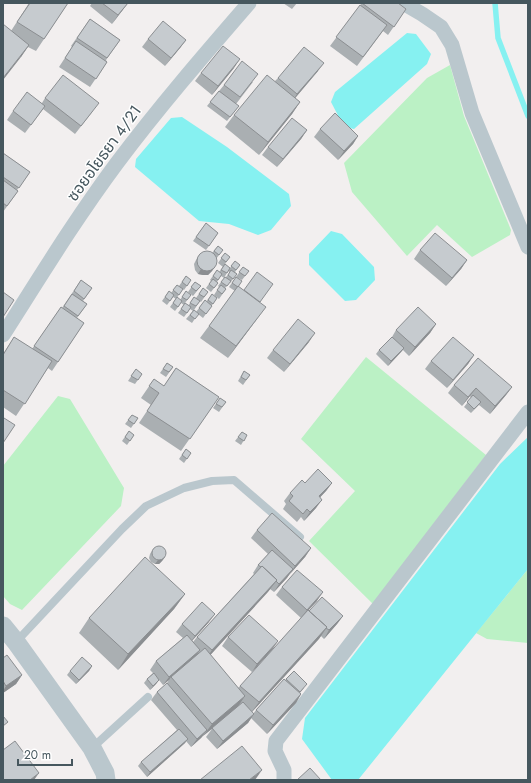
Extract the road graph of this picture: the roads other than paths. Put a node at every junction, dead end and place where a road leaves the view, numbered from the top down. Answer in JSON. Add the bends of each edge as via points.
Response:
{"nodes":[{"id":1,"x":248,"y":3,"type":"edge"},
{"id":2,"x":403,"y":3,"type":"edge"},
{"id":3,"x":528,"y":247,"type":"edge"},
{"id":4,"x":3,"y":335,"type":"edge"},
{"id":5,"x":528,"y":412,"type":"edge"},
{"id":6,"x":300,"y":537,"type":"edge"},
{"id":7,"x":3,"y":626,"type":"edge"},
{"id":8,"x":16,"y":642,"type":"junction"},
{"id":9,"x":148,"y":697,"type":"dead end"},
{"id":10,"x":92,"y":748,"type":"junction"},
{"id":11,"x":107,"y":778,"type":"edge"},
{"id":12,"x":284,"y":780,"type":"edge"}],
"edges":[{"from":1,"to":4,"type":"street","name":"ซอยอโยธยา 4/21","via":[[117,163],[70,230]]},
{"from":2,"to":3,"type":"street","via":[[441,27],[452,45],[472,113]]},
{"from":5,"to":12,"type":"street","via":[[276,741],[275,751],[284,770]]},
{"from":6,"to":8,"type":"lane","via":[[234,480],[212,481],[184,488],[146,506]]},
{"from":7,"to":8,"type":"street"},
{"from":8,"to":10,"type":"street"},
{"from":9,"to":10,"type":"lane"},
{"from":10,"to":11,"type":"street"}]}
